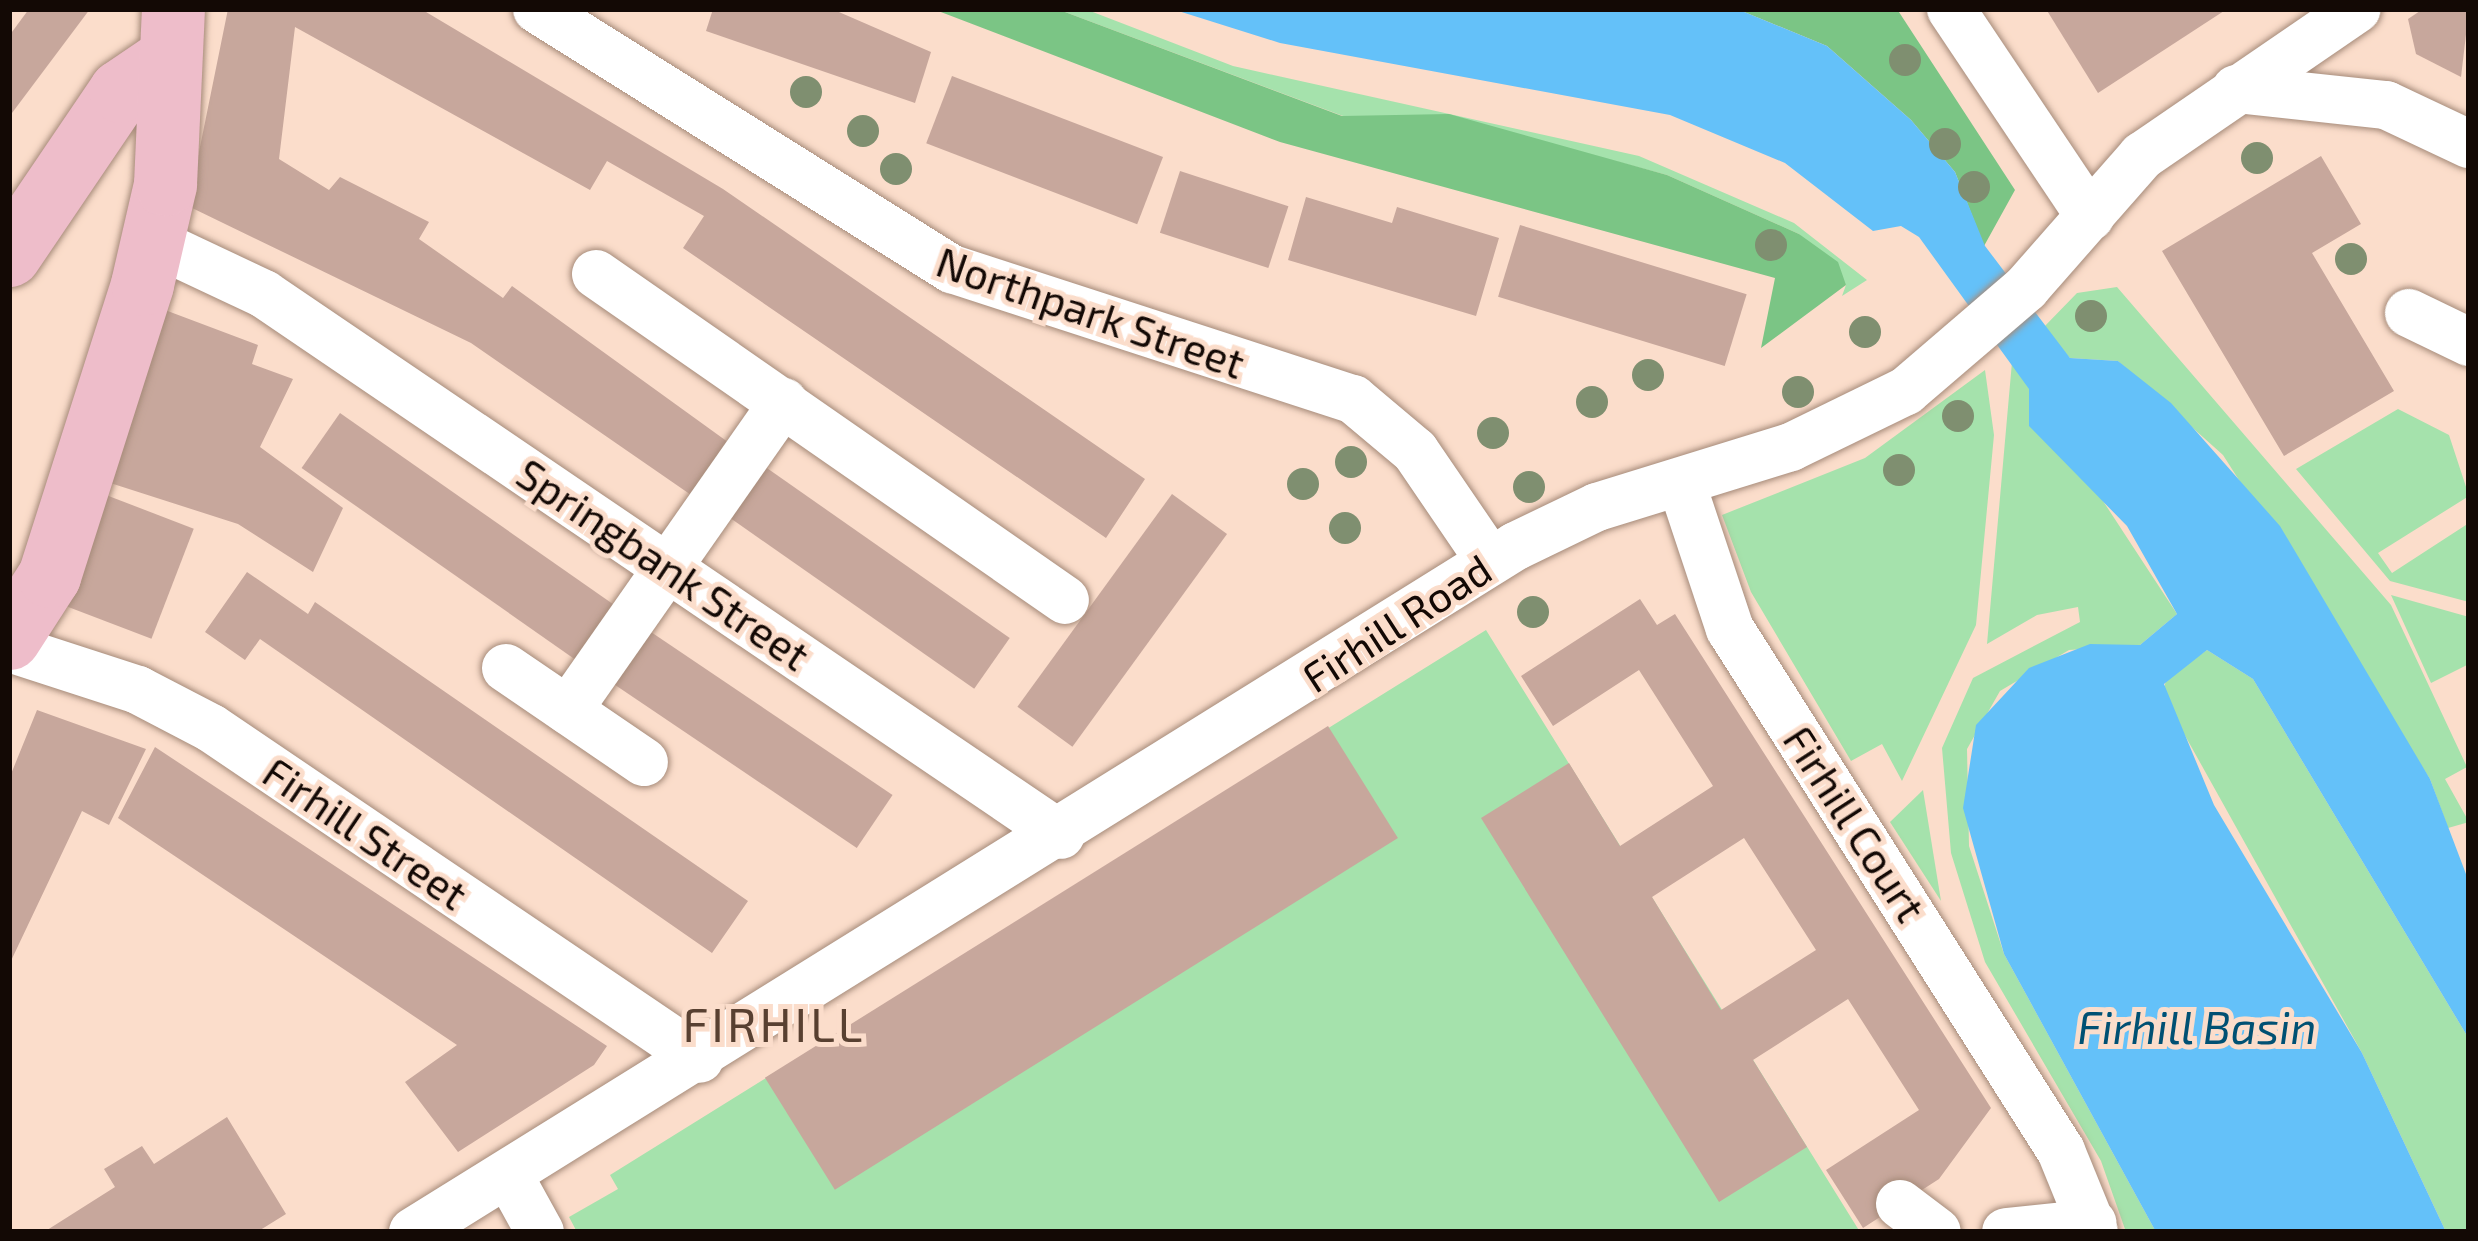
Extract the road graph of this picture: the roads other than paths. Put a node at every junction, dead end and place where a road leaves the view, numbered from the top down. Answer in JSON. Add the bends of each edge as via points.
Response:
{"nodes":[{"id":1,"x":537,"y":9,"type":"edge"},
{"id":2,"x":1951,"y":9,"type":"edge"},
{"id":3,"x":2357,"y":9,"type":"edge"},
{"id":4,"x":168,"y":36,"type":"edge"},
{"id":5,"x":2236,"y":89,"type":"junction"},
{"id":6,"x":2469,"y":144,"type":"edge"},
{"id":7,"x":2090,"y":217,"type":"junction"},
{"id":8,"x":9,"y":254,"type":"edge"},
{"id":9,"x":159,"y":269,"type":"junction"},
{"id":10,"x":596,"y":274,"type":"dead end"},
{"id":11,"x":2409,"y":313,"type":"dead end"},
{"id":12,"x":2469,"y":342,"type":"edge"},
{"id":13,"x":784,"y":402,"type":"junction"},
{"id":14,"x":1681,"y":482,"type":"junction"},
{"id":15,"x":1490,"y":561,"type":"junction"},
{"id":16,"x":669,"y":565,"type":"junction"},
{"id":17,"x":1065,"y":600,"type":"dead end"},
{"id":18,"x":9,"y":638,"type":"edge"},
{"id":19,"x":9,"y":648,"type":"edge"},
{"id":20,"x":506,"y":668,"type":"dead end"},
{"id":21,"x":568,"y":710,"type":"junction"},
{"id":22,"x":644,"y":761,"type":"dead end"},
{"id":23,"x":1061,"y":835,"type":"junction"},
{"id":24,"x":700,"y":1059,"type":"junction"},
{"id":25,"x":508,"y":1174,"type":"junction"},
{"id":26,"x":2093,"y":1228,"type":"edge"},
{"id":27,"x":413,"y":1232,"type":"edge"},
{"id":28,"x":540,"y":1232,"type":"edge"},
{"id":29,"x":2006,"y":1232,"type":"edge"}],
"edges":[{"from":1,"to":15,"type":"street","name":"Northpark Street","via":[[952,269],[1353,399],[1415,452]]},
{"from":2,"to":7,"type":"street"},
{"from":3,"to":5,"type":"street","name":"Firhill Road"},
{"from":4,"to":8,"type":"main road","via":[[120,91]]},
{"from":4,"to":9,"type":"main road"},
{"from":5,"to":6,"type":"street","via":[[2386,105]]},
{"from":5,"to":7,"type":"street","name":"Firhill Road","via":[[2142,156]]},
{"from":7,"to":14,"type":"street","name":"Firhill Road","via":[[1970,343],[1841,426]]},
{"from":9,"to":16,"type":"street","name":"Springbank Street","via":[[264,294]]},
{"from":9,"to":18,"type":"main road","via":[[49,576]]},
{"from":10,"to":13,"type":"street"},
{"from":11,"to":12,"type":"street"},
{"from":13,"to":16,"type":"street"},
{"from":13,"to":17,"type":"street"},
{"from":14,"to":15,"type":"street","name":"Firhill Road","via":[[1598,507]]},
{"from":14,"to":26,"type":"street","name":"Firhill Court","via":[[1730,629],[2061,1151]]},
{"from":15,"to":23,"type":"street","name":"Firhill Road"},
{"from":16,"to":21,"type":"street"},
{"from":16,"to":23,"type":"street","name":"Springbank Street"},
{"from":19,"to":24,"type":"street","name":"Firhill Street","via":[[138,690],[211,728]]},
{"from":20,"to":21,"type":"street"},
{"from":21,"to":22,"type":"street"},
{"from":23,"to":24,"type":"street","name":"Firhill Road"},
{"from":24,"to":25,"type":"street","name":"Firhill Road"},
{"from":25,"to":27,"type":"street","name":"Firhill Road"},
{"from":25,"to":28,"type":"street"},
{"from":26,"to":29,"type":"street"}]}
